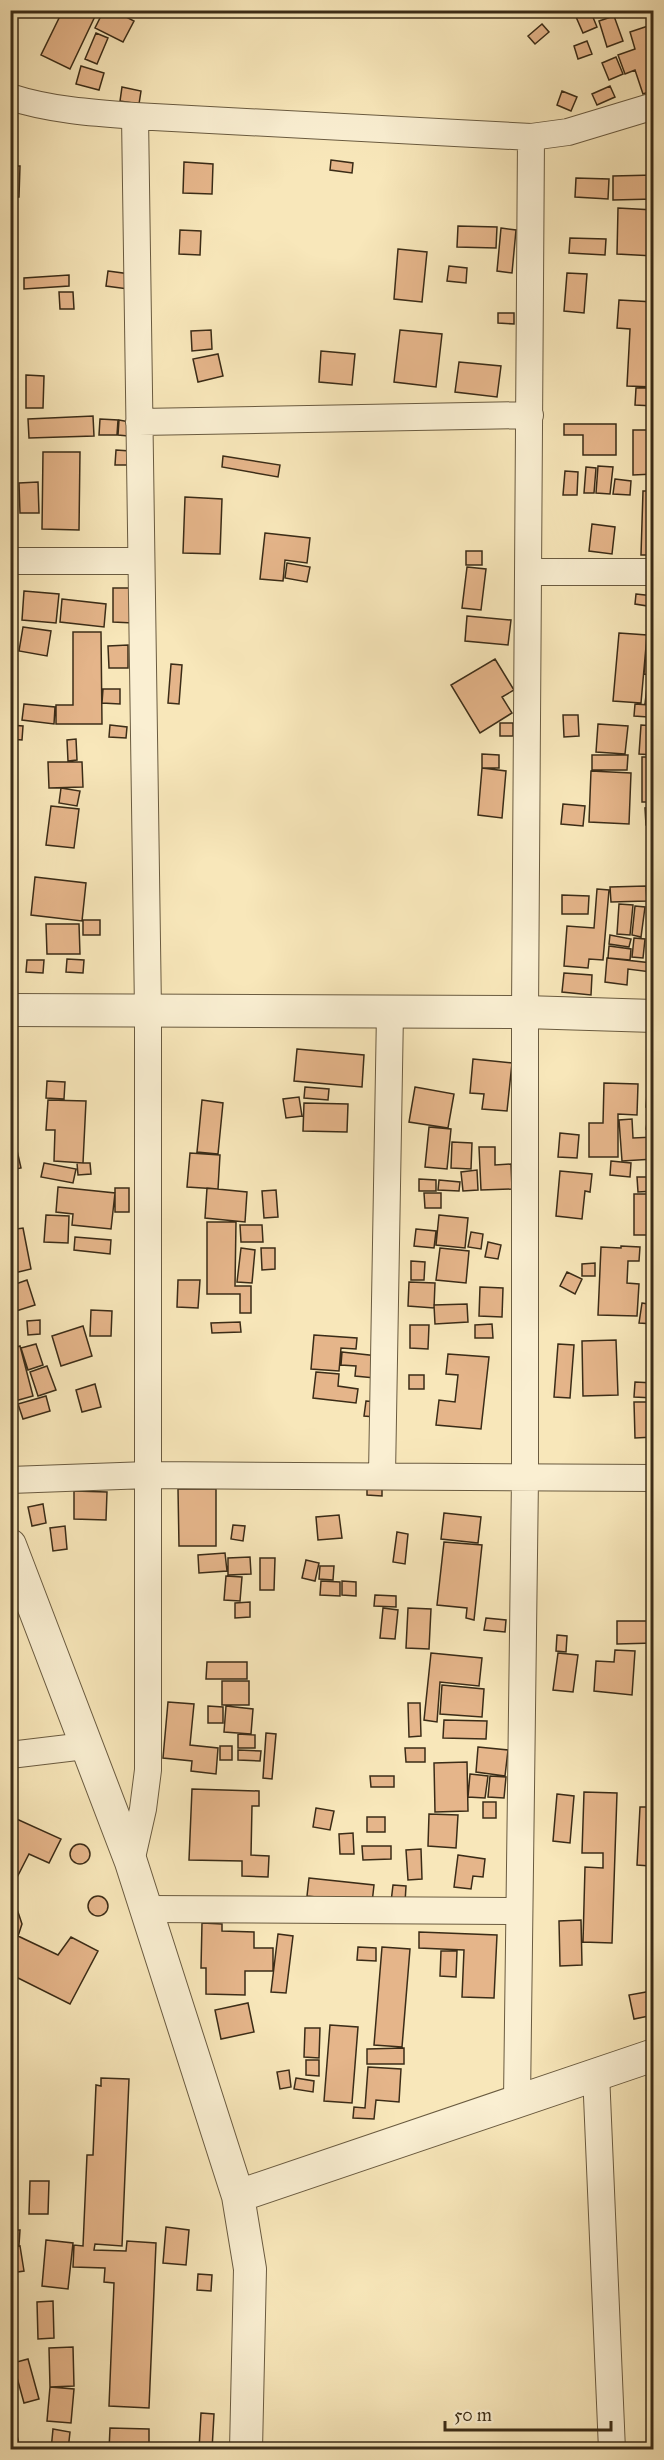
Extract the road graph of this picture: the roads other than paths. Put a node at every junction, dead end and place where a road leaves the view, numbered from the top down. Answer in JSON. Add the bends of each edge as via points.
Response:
{"nodes":[{"id":1,"x":10,"y":97,"type":"edge"},
{"id":2,"x":654,"y":106,"type":"edge"},
{"id":3,"x":135,"y":117,"type":"junction"},
{"id":4,"x":531,"y":136,"type":"junction"},
{"id":5,"x":530,"y":415,"type":"junction"},
{"id":6,"x":139,"y":422,"type":"junction"},
{"id":7,"x":10,"y":561,"type":"edge"},
{"id":8,"x":141,"y":561,"type":"junction"},
{"id":9,"x":528,"y":572,"type":"junction"},
{"id":10,"x":654,"y":572,"type":"edge"},
{"id":11,"x":10,"y":1010,"type":"edge"},
{"id":12,"x":148,"y":1011,"type":"junction"},
{"id":13,"x":390,"y":1012,"type":"junction"},
{"id":14,"x":525,"y":1012,"type":"junction"},
{"id":15,"x":654,"y":1016,"type":"edge"},
{"id":16,"x":148,"y":1475,"type":"junction"},
{"id":17,"x":382,"y":1475,"type":"junction"},
{"id":18,"x":525,"y":1477,"type":"junction"},
{"id":19,"x":654,"y":1478,"type":"edge"},
{"id":20,"x":10,"y":1480,"type":"edge"},
{"id":21,"x":10,"y":1545,"type":"edge"},
{"id":22,"x":85,"y":1746,"type":"junction"},
{"id":23,"x":10,"y":1755,"type":"edge"},
{"id":24,"x":130,"y":1862,"type":"junction"},
{"id":25,"x":146,"y":1909,"type":"junction"},
{"id":26,"x":519,"y":1911,"type":"junction"},
{"id":27,"x":654,"y":2055,"type":"edge"},
{"id":28,"x":596,"y":2073,"type":"junction"},
{"id":29,"x":517,"y":2100,"type":"junction"},
{"id":30,"x":238,"y":2196,"type":"junction"},
{"id":31,"x":246,"y":2450,"type":"edge"},
{"id":32,"x":612,"y":2450,"type":"edge"}],
"edges":[{"from":1,"to":3,"type":"street","via":[[77,111]]},
{"from":2,"to":4,"type":"street","via":[[568,132]]},
{"from":3,"to":4,"type":"street"},
{"from":3,"to":6,"type":"street"},
{"from":4,"to":5,"type":"street"},
{"from":5,"to":6,"type":"street"},
{"from":5,"to":9,"type":"street"},
{"from":6,"to":8,"type":"street"},
{"from":7,"to":8,"type":"street"},
{"from":8,"to":12,"type":"street"},
{"from":9,"to":10,"type":"street"},
{"from":9,"to":14,"type":"street"},
{"from":11,"to":12,"type":"street"},
{"from":12,"to":13,"type":"street"},
{"from":12,"to":16,"type":"street"},
{"from":13,"to":14,"type":"street"},
{"from":13,"to":17,"type":"street"},
{"from":14,"to":15,"type":"street"},
{"from":14,"to":18,"type":"street"},
{"from":16,"to":17,"type":"street"},
{"from":16,"to":20,"type":"street"},
{"from":16,"to":24,"type":"street","via":[[148,1770]]},
{"from":17,"to":18,"type":"street"},
{"from":18,"to":19,"type":"street"},
{"from":18,"to":26,"type":"street"},
{"from":21,"to":22,"type":"street"},
{"from":22,"to":23,"type":"street"},
{"from":22,"to":24,"type":"street"},
{"from":24,"to":25,"type":"street"},
{"from":25,"to":26,"type":"street"},
{"from":25,"to":30,"type":"street"},
{"from":26,"to":29,"type":"street"},
{"from":27,"to":28,"type":"street"},
{"from":28,"to":29,"type":"street"},
{"from":28,"to":32,"type":"street"},
{"from":29,"to":30,"type":"street"},
{"from":30,"to":31,"type":"street","via":[[250,2269]]}]}
